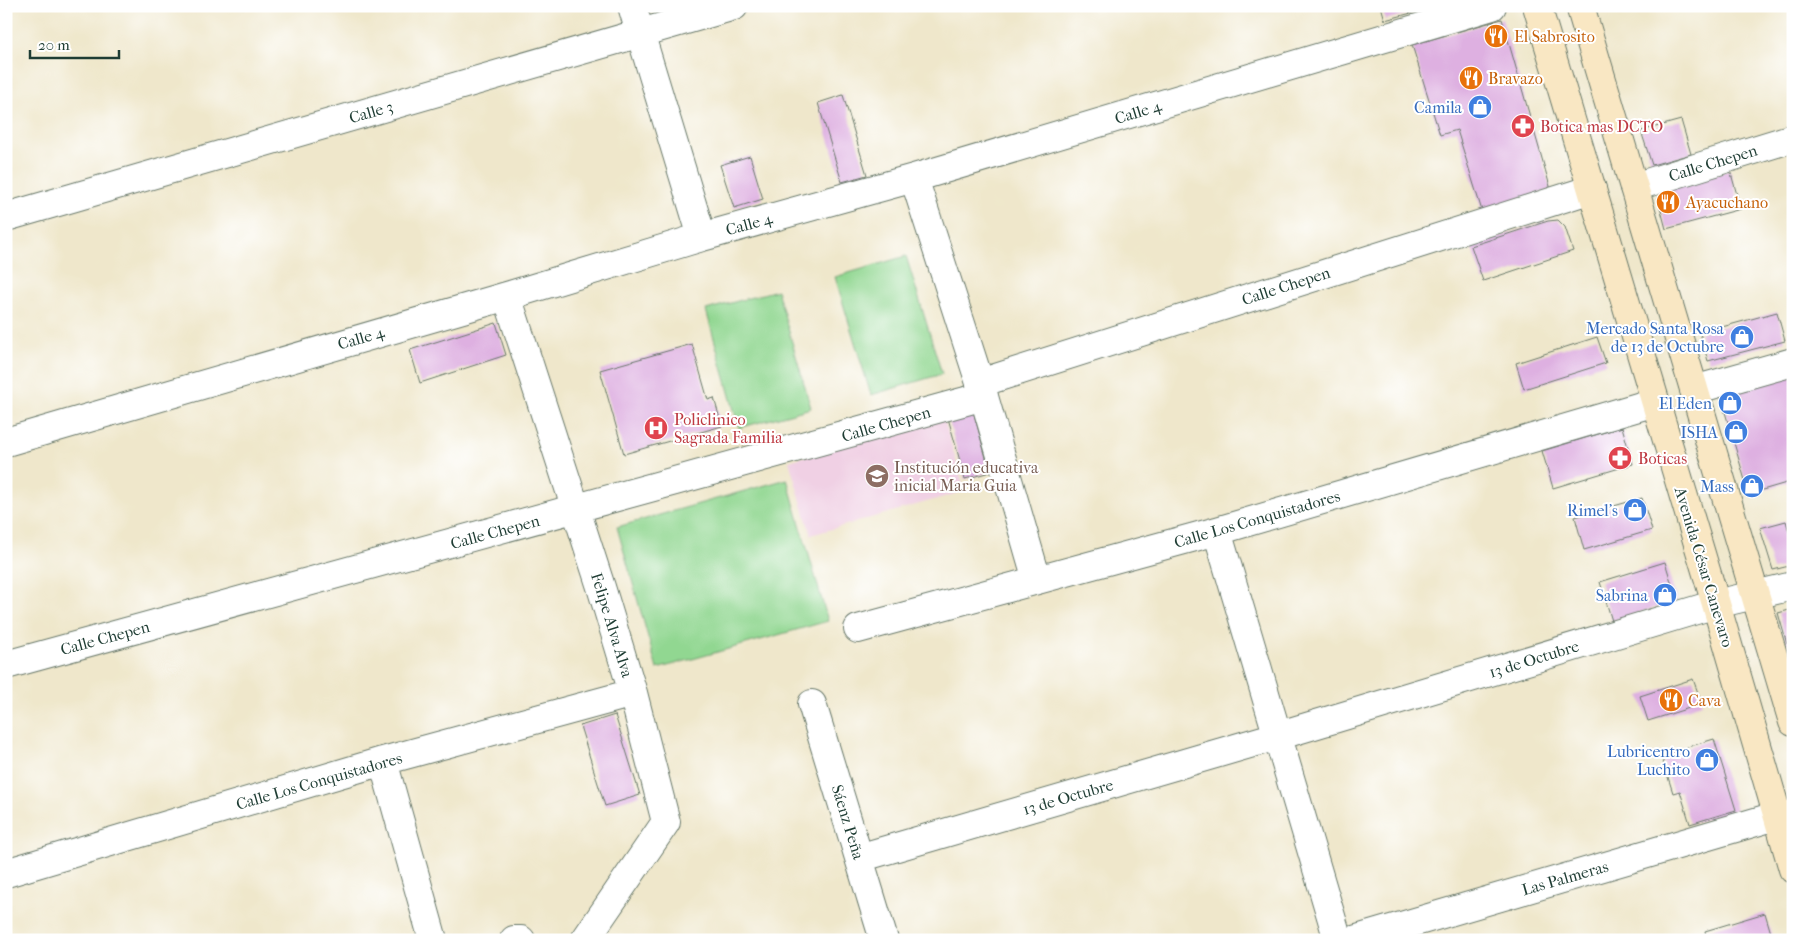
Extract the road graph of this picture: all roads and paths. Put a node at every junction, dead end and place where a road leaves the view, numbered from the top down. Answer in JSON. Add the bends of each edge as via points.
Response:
{"nodes":[{"id":1,"x":632,"y":6,"type":"edge"},
{"id":2,"x":734,"y":6,"type":"edge"},
{"id":3,"x":1492,"y":6,"type":"edge"},
{"id":4,"x":1537,"y":6,"type":"edge"},
{"id":5,"x":1580,"y":6,"type":"edge"},
{"id":6,"x":640,"y":34,"type":"junction"},
{"id":7,"x":1793,"y":138,"type":"edge"},
{"id":8,"x":914,"y":178,"type":"junction"},
{"id":9,"x":1634,"y":187,"type":"junction"},
{"id":10,"x":1592,"y":189,"type":"junction"},
{"id":11,"x":6,"y":217,"type":"edge"},
{"id":12,"x":702,"y":236,"type":"junction"},
{"id":13,"x":507,"y":296,"type":"junction"},
{"id":14,"x":1793,"y":362,"type":"edge"},
{"id":15,"x":982,"y":390,"type":"junction"},
{"id":16,"x":1694,"y":390,"type":"junction"},
{"id":17,"x":1654,"y":402,"type":"junction"},
{"id":18,"x":6,"y":442,"type":"edge"},
{"id":19,"x":576,"y":510,"type":"junction"},
{"id":20,"x":1217,"y":531,"type":"junction"},
{"id":21,"x":1037,"y":580,"type":"junction"},
{"id":22,"x":1793,"y":586,"type":"edge"},
{"id":23,"x":1756,"y":596,"type":"junction"},
{"id":24,"x":1716,"y":604,"type":"junction"},
{"id":25,"x":858,"y":629,"type":"dead end"},
{"id":26,"x":6,"y":665,"type":"edge"},
{"id":27,"x":633,"y":693,"type":"junction"},
{"id":28,"x":812,"y":704,"type":"dead end"},
{"id":29,"x":1793,"y":722,"type":"edge"},
{"id":30,"x":1277,"y":736,"type":"junction"},
{"id":31,"x":383,"y":761,"type":"junction"},
{"id":32,"x":1776,"y":816,"type":"junction"},
{"id":33,"x":859,"y":858,"type":"junction"},
{"id":34,"x":1793,"y":869,"type":"edge"},
{"id":35,"x":6,"y":873,"type":"edge"},
{"id":36,"x":433,"y":940,"type":"edge"},
{"id":37,"x":514,"y":940,"type":"edge"},
{"id":38,"x":521,"y":940,"type":"edge"},
{"id":39,"x":585,"y":940,"type":"edge"},
{"id":40,"x":884,"y":940,"type":"edge"},
{"id":41,"x":1338,"y":940,"type":"edge"},
{"id":42,"x":1354,"y":940,"type":"edge"}],
"edges":[{"from":1,"to":6,"type":"street"},
{"from":2,"to":6,"type":"street","name":"Calle 3"},
{"from":3,"to":8,"type":"street","name":"Calle 4"},
{"from":4,"to":10,"type":"main road","name":"Avenida César Canevaro"},
{"from":5,"to":9,"type":"main road"},
{"from":6,"to":11,"type":"street","name":"Calle 3"},
{"from":6,"to":12,"type":"street"},
{"from":7,"to":9,"type":"street","name":"Calle Chepen"},
{"from":8,"to":12,"type":"street","name":"Calle 4"},
{"from":8,"to":15,"type":"street"},
{"from":9,"to":16,"type":"main road"},
{"from":10,"to":15,"type":"street","name":"Calle Chepen"},
{"from":10,"to":17,"type":"main road","name":"Avenida César Canevaro"},
{"from":12,"to":13,"type":"street","name":"Calle 4"},
{"from":13,"to":18,"type":"street","name":"Calle 4"},
{"from":13,"to":19,"type":"street","name":"Felipe Alva Alva"},
{"from":14,"to":16,"type":"street"},
{"from":15,"to":19,"type":"street","name":"Calle Chepen"},
{"from":15,"to":21,"type":"street"},
{"from":16,"to":23,"type":"main road"},
{"from":17,"to":20,"type":"street","name":"Calle Los Conquistadores"},
{"from":17,"to":24,"type":"main road","name":"Avenida César Canevaro"},
{"from":19,"to":26,"type":"street","name":"Calle Chepen"},
{"from":19,"to":27,"type":"street","name":"Felipe Alva Alva"},
{"from":20,"to":21,"type":"street","name":"Calle Los Conquistadores"},
{"from":20,"to":30,"type":"street"},
{"from":21,"to":25,"type":"street","name":"Calle Los Conquistadores"},
{"from":22,"to":23,"type":"street","name":"13 de Octubre"},
{"from":23,"to":24,"type":"street","name":"13 de Octubre"},
{"from":23,"to":29,"type":"main road"},
{"from":24,"to":30,"type":"street","name":"13 de Octubre"},
{"from":24,"to":32,"type":"main road","name":"Avenida César Canevaro"},
{"from":27,"to":31,"type":"street","name":"Calle Los Conquistadores"},
{"from":27,"to":39,"type":"street","name":"Felipe Alva Alva","via":[[666,822]]},
{"from":28,"to":33,"type":"street","name":"Sáenz Peña"},
{"from":30,"to":33,"type":"street","name":"13 de Octubre"},
{"from":30,"to":41,"type":"street"},
{"from":31,"to":35,"type":"street","name":"Calle Los Conquistadores"},
{"from":31,"to":36,"type":"street"},
{"from":32,"to":34,"type":"main road","name":"Avenida César Canevaro"},
{"from":32,"to":42,"type":"street","name":"Las Palmeras"},
{"from":33,"to":40,"type":"street","name":"Sáenz Peña"},
{"from":37,"to":38,"type":"street"}]}
